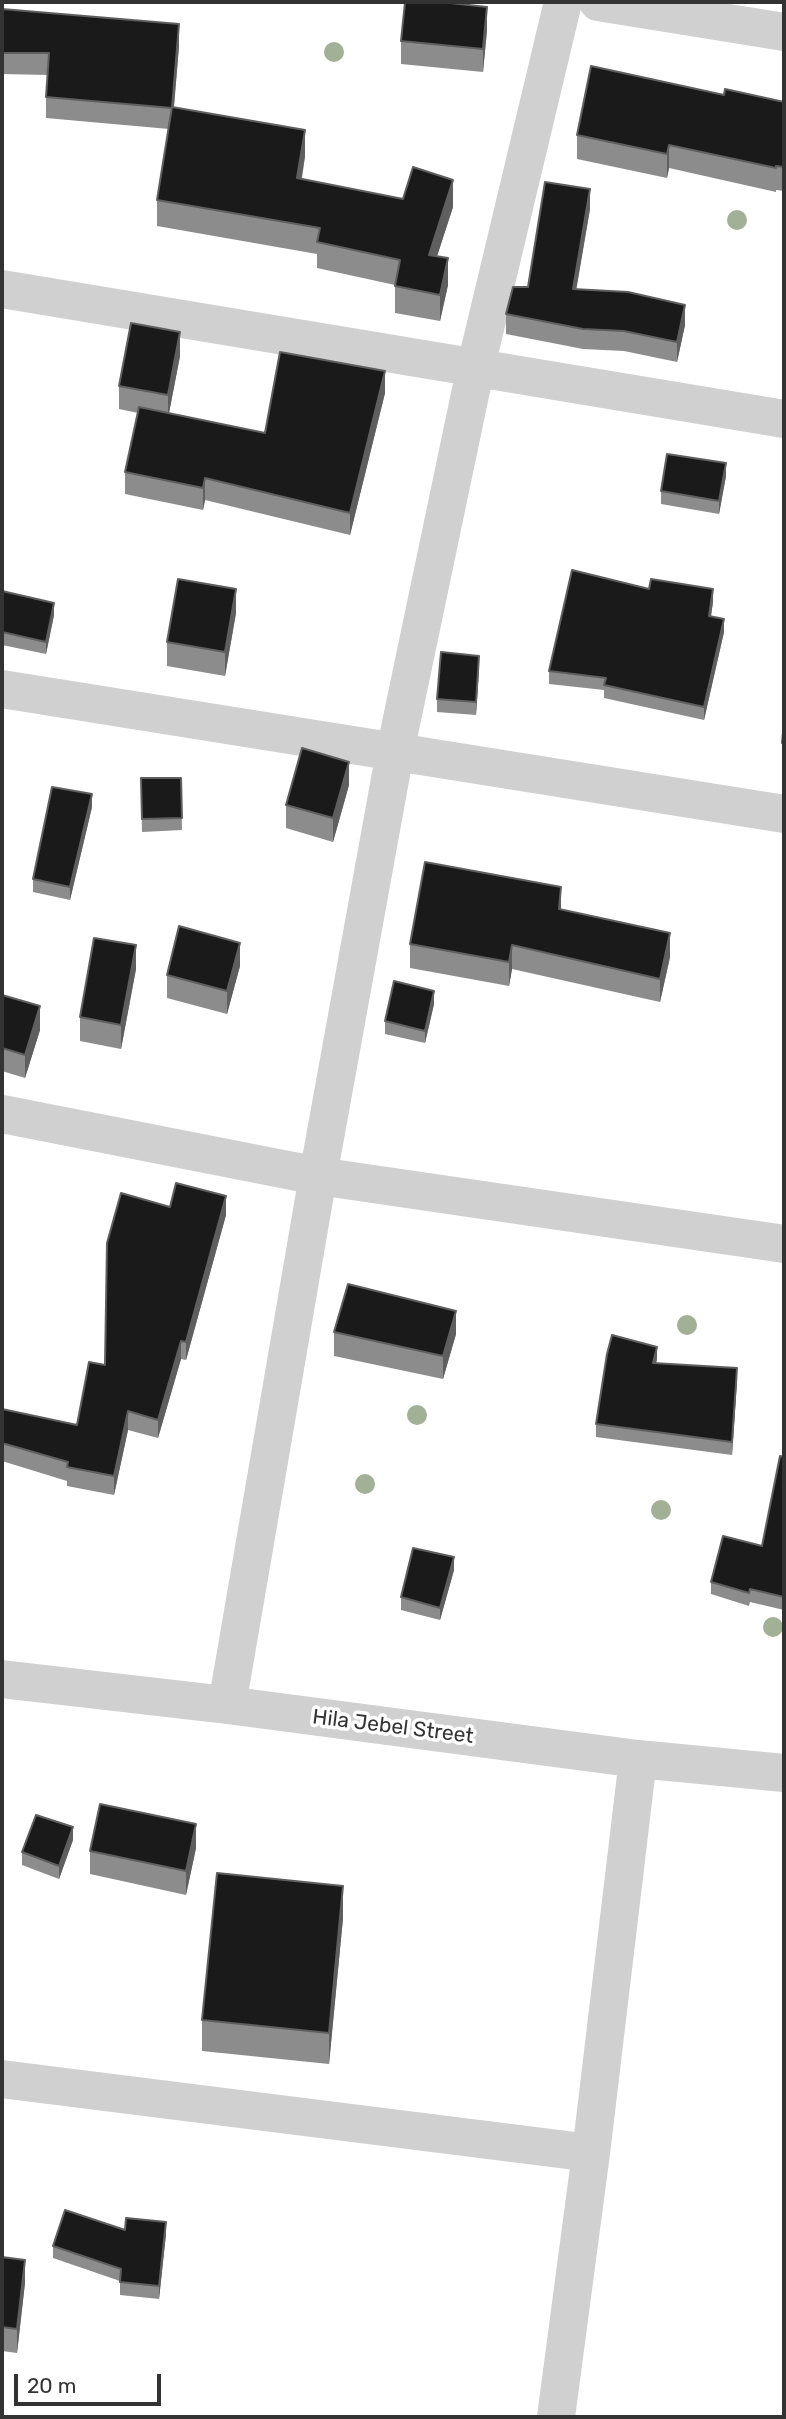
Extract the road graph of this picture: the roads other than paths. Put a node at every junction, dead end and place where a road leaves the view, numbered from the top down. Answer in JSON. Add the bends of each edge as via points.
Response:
{"nodes":[{"id":1,"x":563,"y":2,"type":"edge"},
{"id":2,"x":598,"y":2,"type":"edge"},
{"id":3,"x":784,"y":32,"type":"edge"},
{"id":4,"x":2,"y":289,"type":"edge"},
{"id":5,"x":476,"y":366,"type":"junction"},
{"id":6,"x":784,"y":419,"type":"edge"},
{"id":7,"x":2,"y":689,"type":"edge"},
{"id":8,"x":395,"y":752,"type":"junction"},
{"id":9,"x":784,"y":814,"type":"edge"},
{"id":10,"x":2,"y":1114,"type":"edge"},
{"id":11,"x":318,"y":1176,"type":"junction"},
{"id":12,"x":784,"y":1244,"type":"edge"},
{"id":13,"x":2,"y":1679,"type":"edge"},
{"id":14,"x":227,"y":1705,"type":"junction"},
{"id":15,"x":638,"y":1759,"type":"junction"},
{"id":16,"x":784,"y":1773,"type":"edge"},
{"id":17,"x":2,"y":2078,"type":"edge"},
{"id":18,"x":591,"y":2153,"type":"junction"},
{"id":19,"x":556,"y":2417,"type":"edge"}],
"edges":[{"from":1,"to":5,"type":"street"},
{"from":2,"to":3,"type":"street"},
{"from":4,"to":5,"type":"street"},
{"from":5,"to":6,"type":"street"},
{"from":5,"to":8,"type":"street"},
{"from":7,"to":8,"type":"street"},
{"from":8,"to":9,"type":"street"},
{"from":8,"to":11,"type":"street"},
{"from":10,"to":11,"type":"street"},
{"from":11,"to":12,"type":"street"},
{"from":11,"to":14,"type":"street"},
{"from":13,"to":14,"type":"street","name":"Hila Jebel Street"},
{"from":14,"to":15,"type":"street","name":"Hila Jebel Street"},
{"from":15,"to":16,"type":"street","name":"Hila Jebel Street"},
{"from":15,"to":18,"type":"street"},
{"from":17,"to":18,"type":"street"},
{"from":18,"to":19,"type":"street"}]}
